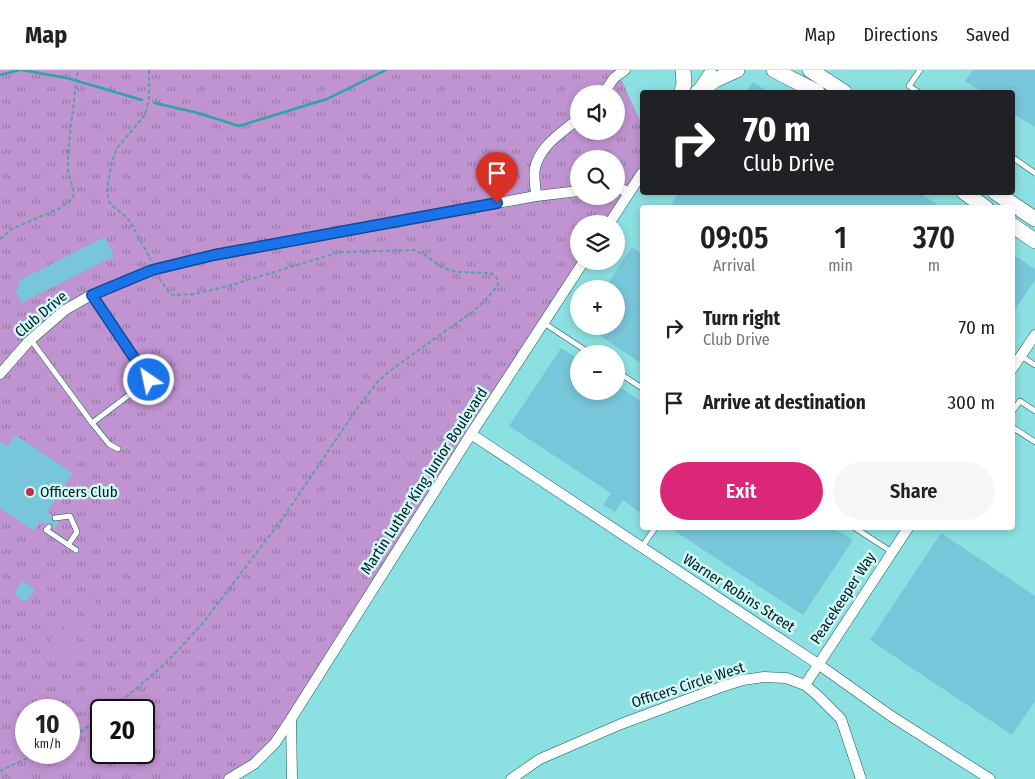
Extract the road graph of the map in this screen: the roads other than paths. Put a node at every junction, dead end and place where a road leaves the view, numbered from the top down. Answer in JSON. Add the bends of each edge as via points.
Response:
{"nodes":[{"id":1,"x":625,"y":70,"type":"edge"},
{"id":2,"x":683,"y":70,"type":"edge"},
{"id":3,"x":711,"y":70,"type":"edge"},
{"id":4,"x":737,"y":70,"type":"edge"},
{"id":5,"x":774,"y":70,"type":"edge"},
{"id":6,"x":810,"y":70,"type":"edge"},
{"id":7,"x":920,"y":70,"type":"edge"},
{"id":8,"x":609,"y":85,"type":"edge"},
{"id":9,"x":682,"y":90,"type":"edge"},
{"id":10,"x":698,"y":90,"type":"edge"},
{"id":11,"x":700,"y":90,"type":"edge"},
{"id":12,"x":812,"y":90,"type":"edge"},
{"id":13,"x":841,"y":90,"type":"edge"},
{"id":14,"x":915,"y":90,"type":"edge"},
{"id":15,"x":570,"y":125,"type":"edge"},
{"id":16,"x":1015,"y":159,"type":"edge"},
{"id":17,"x":1035,"y":173,"type":"edge"},
{"id":18,"x":640,"y":176,"type":"edge"},
{"id":19,"x":625,"y":191,"type":"edge"},
{"id":20,"x":570,"y":192,"type":"edge"},
{"id":21,"x":629,"y":193,"type":"junction"},
{"id":22,"x":968,"y":195,"type":"edge"},
{"id":23,"x":999,"y":195,"type":"edge"},
{"id":24,"x":536,"y":196,"type":"junction"},
{"id":25,"x":982,"y":205,"type":"edge"},
{"id":26,"x":1014,"y":205,"type":"edge"},
{"id":27,"x":1015,"y":206,"type":"edge"},
{"id":28,"x":615,"y":215,"type":"edge"},
{"id":29,"x":1035,"y":219,"type":"edge"},
{"id":30,"x":1015,"y":227,"type":"edge"},
{"id":31,"x":1035,"y":240,"type":"edge"},
{"id":32,"x":578,"y":270,"type":"edge"},
{"id":33,"x":92,"y":295,"type":"junction"},
{"id":34,"x":544,"y":323,"type":"junction"},
{"id":35,"x":1035,"y":335,"type":"edge"},
{"id":36,"x":31,"y":340,"type":"junction"},
{"id":37,"x":577,"y":345,"type":"edge"},
{"id":38,"x":1021,"y":356,"type":"junction"},
{"id":39,"x":1015,"y":365,"type":"edge"},
{"id":40,"x":1035,"y":365,"type":"edge"},
{"id":41,"x":0,"y":374,"type":"edge"},
{"id":42,"x":625,"y":376,"type":"edge"},
{"id":43,"x":640,"y":387,"type":"edge"},
{"id":44,"x":1015,"y":409,"type":"edge"},
{"id":45,"x":1035,"y":412,"type":"edge"},
{"id":46,"x":92,"y":423,"type":"junction"},
{"id":47,"x":1015,"y":428,"type":"edge"},
{"id":48,"x":471,"y":434,"type":"junction"},
{"id":49,"x":1035,"y":442,"type":"edge"},
{"id":50,"x":118,"y":450,"type":"dead end"},
{"id":51,"x":55,"y":518,"type":"dead end"},
{"id":52,"x":49,"y":527,"type":"dead end"},
{"id":53,"x":654,"y":530,"type":"edge"},
{"id":54,"x":858,"y":530,"type":"edge"},
{"id":55,"x":907,"y":530,"type":"edge"},
{"id":56,"x":68,"y":545,"type":"junction"},
{"id":57,"x":642,"y":547,"type":"junction"},
{"id":58,"x":76,"y":550,"type":"dead end"},
{"id":59,"x":892,"y":552,"type":"junction"},
{"id":60,"x":818,"y":664,"type":"junction"},
{"id":61,"x":805,"y":686,"type":"junction"},
{"id":62,"x":291,"y":719,"type":"junction"},
{"id":63,"x":229,"y":779,"type":"edge"},
{"id":64,"x":292,"y":779,"type":"edge"},
{"id":65,"x":511,"y":779,"type":"edge"},
{"id":66,"x":860,"y":779,"type":"edge"},
{"id":67,"x":990,"y":779,"type":"edge"}],
"edges":[{"from":1,"to":8,"type":"street"},
{"from":2,"to":9,"type":"street"},
{"from":3,"to":10,"type":"street"},
{"from":4,"to":11,"type":"street"},
{"from":5,"to":12,"type":"street"},
{"from":6,"to":13,"type":"street"},
{"from":7,"to":14,"type":"lane","via":[[909,86]]},
{"from":15,"to":24,"type":"street","via":[[541,151],[535,169]]},
{"from":16,"to":17,"type":"lane"},
{"from":18,"to":21,"type":"street"},
{"from":19,"to":21,"type":"street"},
{"from":20,"to":24,"type":"street","name":"Club Drive"},
{"from":21,"to":28,"type":"street"},
{"from":22,"to":25,"type":"street"},
{"from":23,"to":26,"type":"street"},
{"from":24,"to":33,"type":"street","name":"Club Drive","via":[[214,255],[155,270]]},
{"from":27,"to":29,"type":"street"},
{"from":30,"to":31,"type":"street"},
{"from":32,"to":34,"type":"street","name":"Martin Luther King Junior Boulevard"},
{"from":33,"to":36,"type":"street","name":"Club Drive","via":[[64,310]]},
{"from":33,"to":46,"type":"lane","via":[[149,380]]},
{"from":34,"to":37,"type":"lane"},
{"from":34,"to":48,"type":"street","name":"Martin Luther King Junior Boulevard"},
{"from":35,"to":38,"type":"street"},
{"from":36,"to":41,"type":"street","name":"Club Drive"},
{"from":36,"to":46,"type":"lane"},
{"from":38,"to":39,"type":"street"},
{"from":38,"to":40,"type":"lane"},
{"from":42,"to":43,"type":"lane"},
{"from":44,"to":45,"type":"lane","via":[[1020,402]]},
{"from":46,"to":50,"type":"lane"},
{"from":47,"to":49,"type":"lane"},
{"from":48,"to":57,"type":"street","name":"Warner Robins Street"},
{"from":48,"to":62,"type":"street","name":"Martin Luther King Junior Boulevard"},
{"from":51,"to":56,"type":"lane","via":[[70,516],[76,532]]},
{"from":52,"to":56,"type":"lane","via":[[46,530]]},
{"from":53,"to":57,"type":"lane"},
{"from":54,"to":59,"type":"lane"},
{"from":55,"to":59,"type":"street","name":"Peacekeeper Way"},
{"from":56,"to":58,"type":"lane"},
{"from":57,"to":60,"type":"street","name":"Warner Robins Street"},
{"from":59,"to":60,"type":"street","name":"Peacekeeper Way"},
{"from":60,"to":61,"type":"street","name":"Peacekeeper Way"},
{"from":60,"to":67,"type":"street","name":"Warner Robins Street","via":[[891,716]]},
{"from":61,"to":65,"type":"street","name":"Officers Circle West","via":[[786,678],[743,680],[575,743],[540,759]]},
{"from":61,"to":66,"type":"street","name":"Officers Circle West","via":[[841,719]]},
{"from":62,"to":63,"type":"street","via":[[254,764]]},
{"from":62,"to":64,"type":"street"}]}
